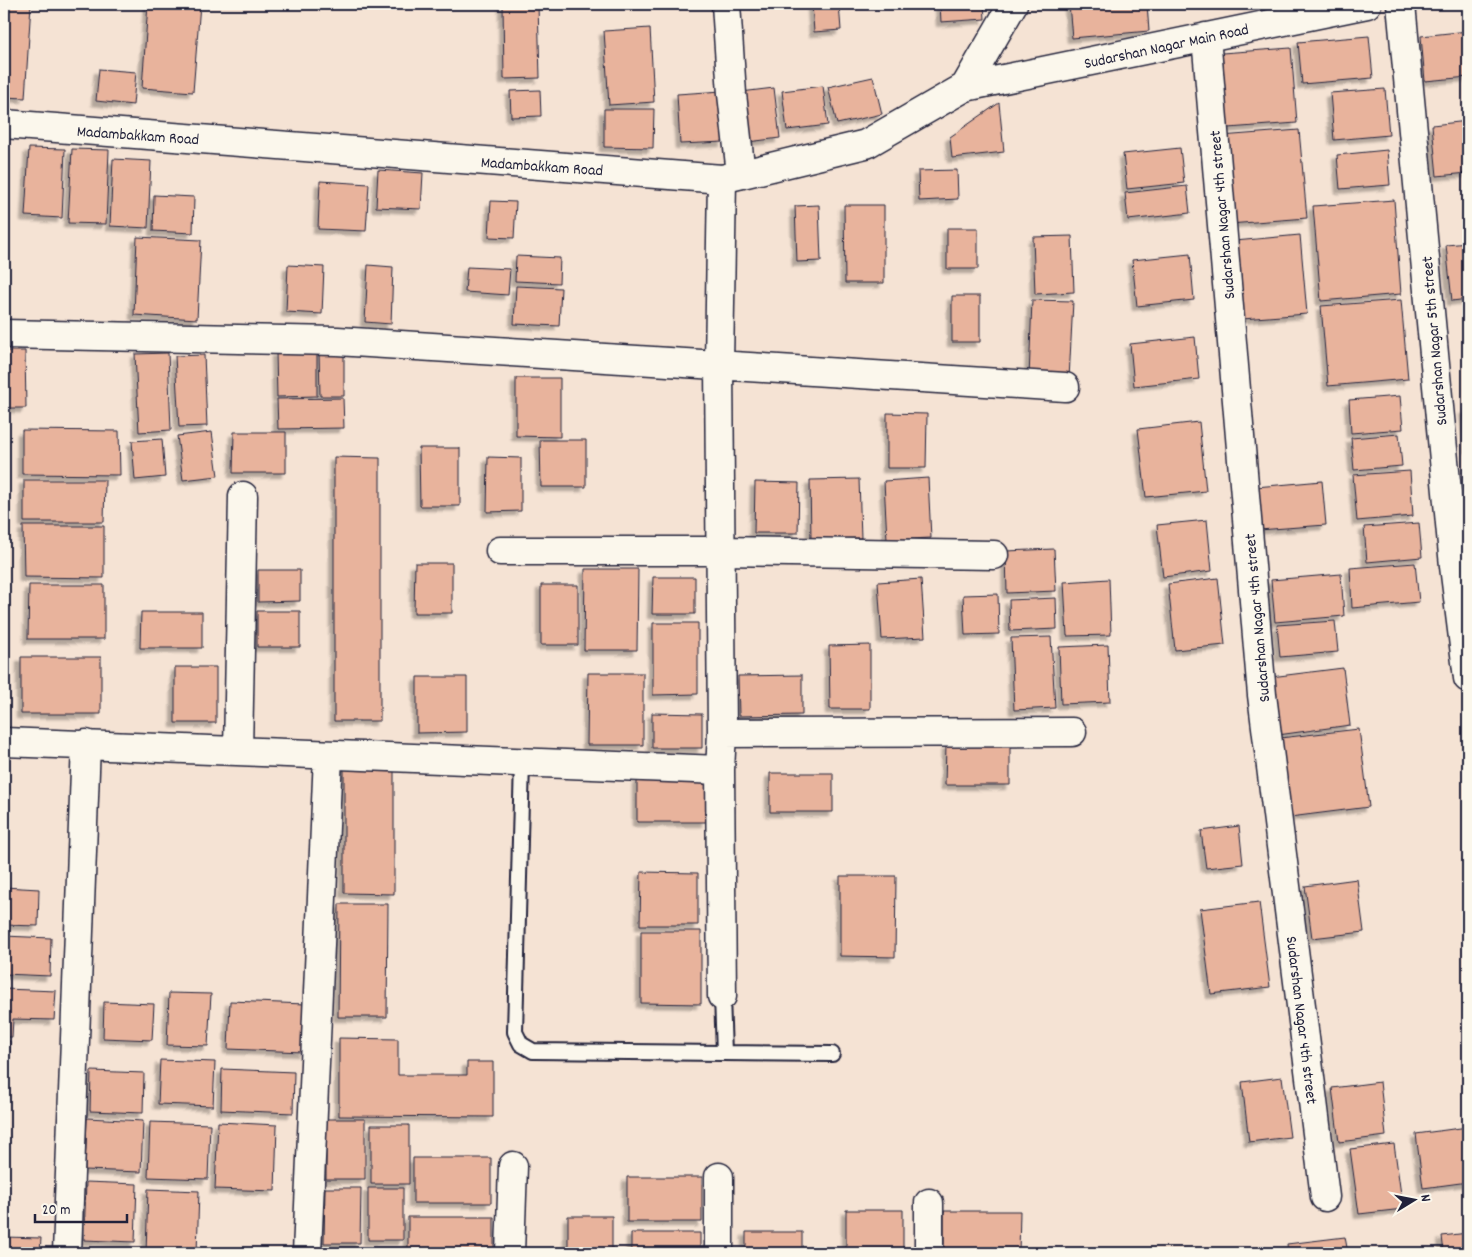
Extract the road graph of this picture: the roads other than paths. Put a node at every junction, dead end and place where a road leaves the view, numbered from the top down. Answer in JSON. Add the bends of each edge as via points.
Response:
{"nodes":[{"id":1,"x":726,"y":4,"type":"edge"},
{"id":2,"x":1013,"y":4,"type":"edge"},
{"id":3,"x":1367,"y":4,"type":"edge"},
{"id":4,"x":1401,"y":4,"type":"edge"},
{"id":5,"x":1305,"y":10,"type":"edge"},
{"id":6,"x":1206,"y":37,"type":"junction"},
{"id":7,"x":965,"y":87,"type":"junction"},
{"id":8,"x":4,"y":124,"type":"edge"},
{"id":9,"x":731,"y":176,"type":"junction"},
{"id":10,"x":4,"y":334,"type":"edge"},
{"id":11,"x":719,"y":365,"type":"junction"},
{"id":12,"x":1065,"y":387,"type":"dead end"},
{"id":13,"x":243,"y":496,"type":"dead end"},
{"id":14,"x":500,"y":551,"type":"dead end"},
{"id":15,"x":720,"y":551,"type":"junction"},
{"id":16,"x":994,"y":555,"type":"dead end"},
{"id":17,"x":1468,"y":678,"type":"edge"},
{"id":18,"x":1072,"y":732,"type":"dead end"},
{"id":19,"x":722,"y":733,"type":"junction"},
{"id":20,"x":4,"y":742,"type":"edge"},
{"id":21,"x":86,"y":744,"type":"junction"},
{"id":22,"x":238,"y":751,"type":"junction"},
{"id":23,"x":328,"y":756,"type":"junction"},
{"id":24,"x":522,"y":762,"type":"junction"},
{"id":25,"x":720,"y":770,"type":"junction"},
{"id":26,"x":722,"y":996,"type":"joint"},
{"id":27,"x":724,"y":1053,"type":"junction"},
{"id":28,"x":832,"y":1054,"type":"dead end"},
{"id":29,"x":513,"y":1166,"type":"dead end"},
{"id":30,"x":719,"y":1177,"type":"dead end"},
{"id":31,"x":1325,"y":1197,"type":"dead end"},
{"id":32,"x":929,"y":1203,"type":"dead end"},
{"id":33,"x":67,"y":1253,"type":"edge"},
{"id":34,"x":307,"y":1253,"type":"edge"},
{"id":35,"x":510,"y":1253,"type":"edge"},
{"id":36,"x":719,"y":1253,"type":"edge"},
{"id":37,"x":929,"y":1253,"type":"edge"}],
"edges":[{"from":1,"to":9,"type":"street","via":[[732,94]]},
{"from":2,"to":7,"type":"street"},
{"from":3,"to":5,"type":"street","name":"Sudarshan Nagar Main Road"},
{"from":4,"to":17,"type":"street","name":"Sudarshan Nagar 5th street","via":[[1453,556]]},
{"from":5,"to":6,"type":"street","name":"Sudarshan Nagar Main Road"},
{"from":6,"to":7,"type":"street","name":"Sudarshan Nagar Main Road"},
{"from":6,"to":31,"type":"street","name":"Sudarshan Nagar 4th street","via":[[1262,695]]},
{"from":7,"to":9,"type":"street","name":"Madambakkam Road","via":[[866,144]]},
{"from":8,"to":9,"type":"street","name":"Madambakkam Road"},
{"from":9,"to":11,"type":"street"},
{"from":10,"to":11,"type":"street","via":[[337,341]]},
{"from":11,"to":12,"type":"street"},
{"from":11,"to":15,"type":"street"},
{"from":13,"to":22,"type":"street"},
{"from":14,"to":15,"type":"street"},
{"from":15,"to":16,"type":"street"},
{"from":15,"to":19,"type":"street"},
{"from":18,"to":19,"type":"street"},
{"from":19,"to":25,"type":"street"},
{"from":20,"to":21,"type":"street"},
{"from":21,"to":22,"type":"street"},
{"from":21,"to":33,"type":"street"},
{"from":22,"to":23,"type":"street"},
{"from":23,"to":24,"type":"street"},
{"from":23,"to":34,"type":"street"},
{"from":24,"to":25,"type":"street"},
{"from":24,"to":27,"type":"lane","via":[[515,1032],[521,1044],[534,1051]]},
{"from":25,"to":26,"type":"street"},
{"from":26,"to":27,"type":"lane"},
{"from":27,"to":28,"type":"lane"},
{"from":29,"to":35,"type":"street"},
{"from":30,"to":36,"type":"street"},
{"from":32,"to":37,"type":"street"}]}
